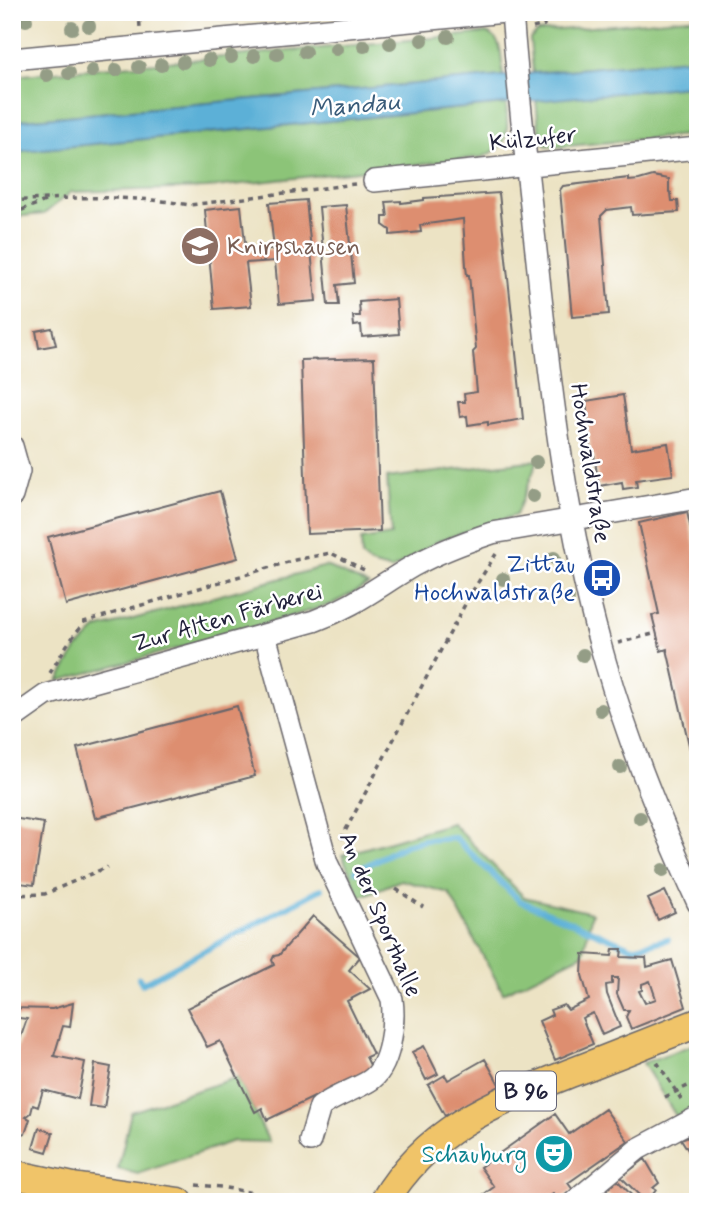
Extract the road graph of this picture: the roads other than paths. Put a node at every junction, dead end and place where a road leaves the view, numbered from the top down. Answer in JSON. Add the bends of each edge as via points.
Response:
{"nodes":[{"id":1,"x":505,"y":12,"type":"edge"},
{"id":2,"x":512,"y":12,"type":"edge"},
{"id":3,"x":12,"y":59,"type":"edge"},
{"id":4,"x":698,"y":148,"type":"edge"},
{"id":5,"x":527,"y":165,"type":"junction"},
{"id":6,"x":374,"y":181,"type":"road end"},
{"id":7,"x":12,"y":446,"type":"edge"},
{"id":8,"x":12,"y":496,"type":"edge"},
{"id":9,"x":698,"y":498,"type":"edge"},
{"id":10,"x":571,"y":518,"type":"junction"},
{"id":11,"x":265,"y":635,"type":"junction"},
{"id":12,"x":12,"y":719,"type":"edge"},
{"id":13,"x":698,"y":903,"type":"edge"},
{"id":14,"x":698,"y":1023,"type":"edge"},
{"id":15,"x":693,"y":1113,"type":"edge"},
{"id":16,"x":310,"y":1141,"type":"dead end"},
{"id":17,"x":12,"y":1174,"type":"edge"},
{"id":18,"x":72,"y":1194,"type":"edge"},
{"id":19,"x":376,"y":1197,"type":"edge"},
{"id":20,"x":179,"y":1202,"type":"edge"},
{"id":21,"x":574,"y":1202,"type":"edge"}],
"edges":[{"from":1,"to":3,"type":"street"},
{"from":2,"to":5,"type":"street","name":"Hochwaldstraße"},
{"from":4,"to":5,"type":"street","name":"Külzufer"},
{"from":5,"to":6,"type":"street","name":"Külzufer"},
{"from":5,"to":10,"type":"street","name":"Hochwaldstraße","via":[[546,347]]},
{"from":7,"to":8,"type":"street","via":[[19,471]]},
{"from":9,"to":10,"type":"street","name":"Zur Alten Färberei"},
{"from":10,"to":11,"type":"street","name":"Zur Alten Färberei","via":[[466,541],[342,611]]},
{"from":10,"to":13,"type":"street","name":"Hochwaldstraße","via":[[604,660],[628,736]]},
{"from":11,"to":12,"type":"street","name":"Zur Alten Färberei","via":[[46,695]]},
{"from":11,"to":16,"type":"street","name":"An der Sporthalle","via":[[327,863],[392,999],[394,1017],[381,1071],[320,1107]]},
{"from":14,"to":19,"type":"main road","number":"B 96","via":[[469,1117],[440,1136]]},
{"from":15,"to":21,"type":"street","via":[[638,1149]]},
{"from":17,"to":18,"type":"main road"},
{"from":18,"to":20,"type":"main road"}]}
